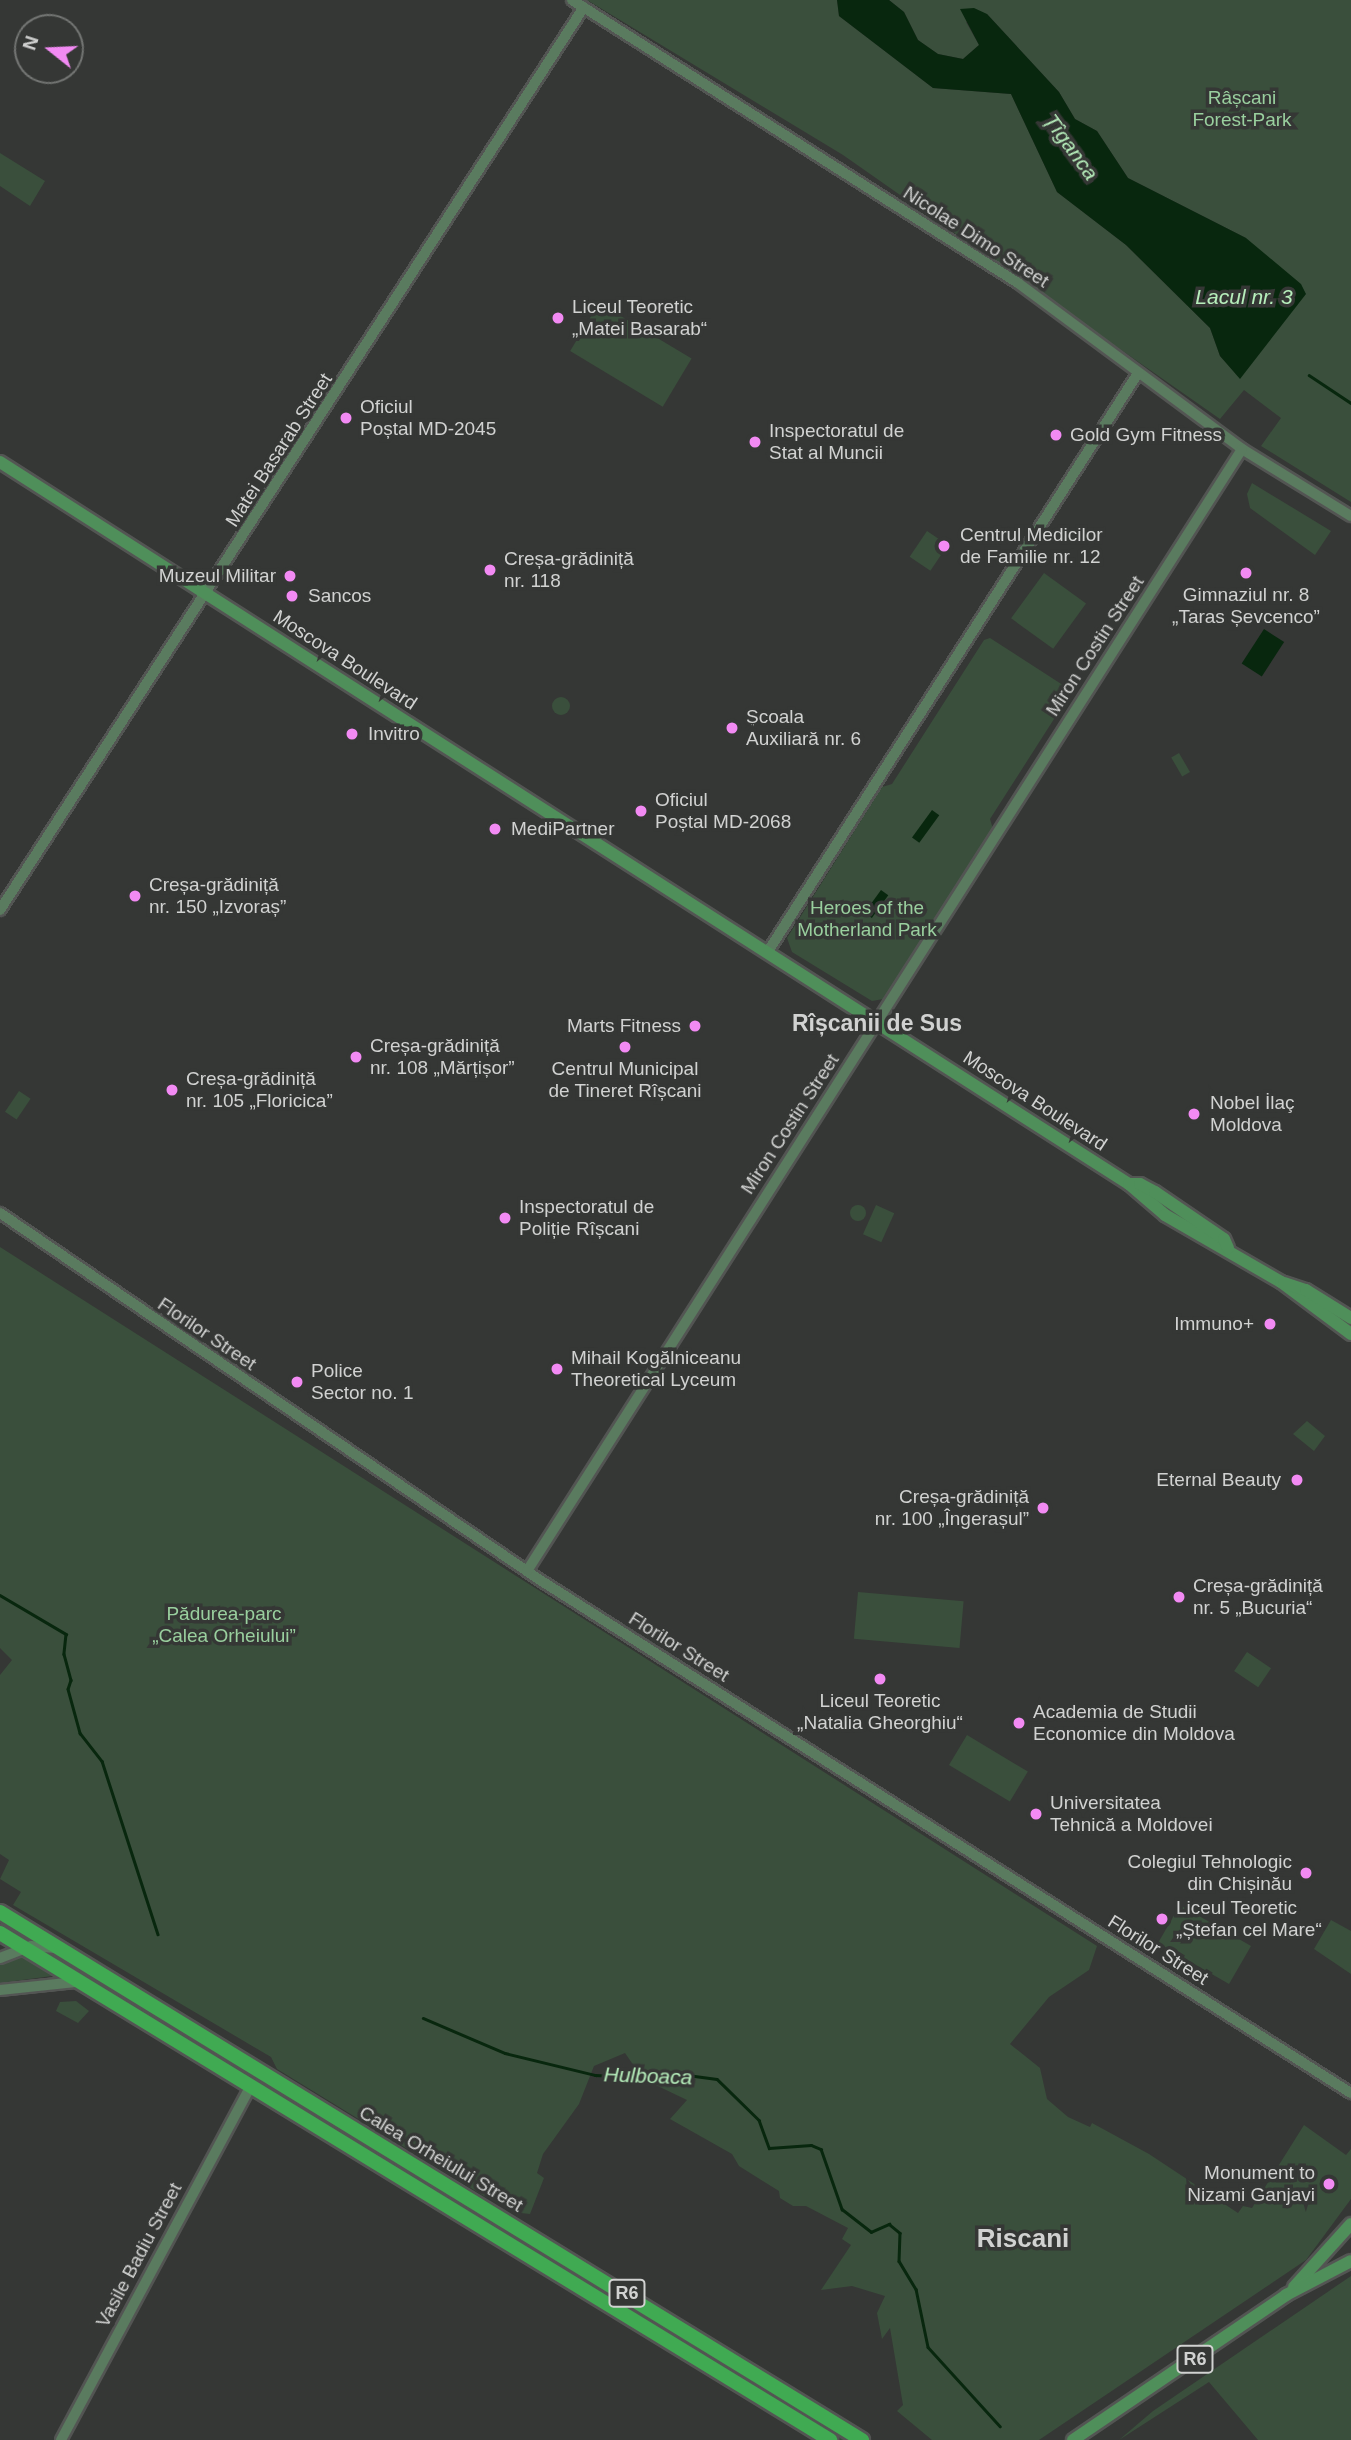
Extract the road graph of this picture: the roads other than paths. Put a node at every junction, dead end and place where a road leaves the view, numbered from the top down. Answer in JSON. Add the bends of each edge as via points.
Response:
{"nodes":[{"id":1,"x":572,"y":0,"type":"edge"},
{"id":2,"x":584,"y":7,"type":"junction"},
{"id":3,"x":1138,"y":373,"type":"junction"},
{"id":4,"x":1242,"y":449,"type":"junction"},
{"id":5,"x":0,"y":462,"type":"edge"},
{"id":6,"x":1351,"y":516,"type":"edge"},
{"id":7,"x":206,"y":593,"type":"junction"},
{"id":8,"x":0,"y":910,"type":"edge"},
{"id":9,"x":767,"y":953,"type":"junction"},
{"id":10,"x":876,"y":1023,"type":"junction"},
{"id":11,"x":0,"y":1213,"type":"edge"},
{"id":12,"x":1281,"y":1282,"type":"junction"},
{"id":13,"x":1351,"y":1318,"type":"edge"},
{"id":14,"x":1351,"y":1334,"type":"edge"},
{"id":15,"x":527,"y":1571,"type":"junction"},
{"id":16,"x":0,"y":1912,"type":"edge"},
{"id":17,"x":0,"y":1933,"type":"edge"},
{"id":18,"x":22,"y":1948,"type":"junction"},
{"id":19,"x":58,"y":1949,"type":"junction"},
{"id":20,"x":0,"y":1958,"type":"edge"},
{"id":21,"x":76,"y":1982,"type":"junction"},
{"id":22,"x":0,"y":1990,"type":"edge"},
{"id":23,"x":250,"y":2087,"type":"junction"},
{"id":24,"x":1351,"y":2093,"type":"edge"},
{"id":25,"x":389,"y":2151,"type":"junction"},
{"id":26,"x":381,"y":2165,"type":"junction"},
{"id":27,"x":1351,"y":2224,"type":"edge"},
{"id":28,"x":1351,"y":2261,"type":"edge"},
{"id":29,"x":1286,"y":2295,"type":"junction"},
{"id":30,"x":1079,"y":2438,"type":"edge"},
{"id":31,"x":61,"y":2440,"type":"edge"},
{"id":32,"x":830,"y":2440,"type":"edge"},
{"id":33,"x":862,"y":2440,"type":"edge"}],
"edges":[{"from":1,"to":2,"type":"street","name":"Nicolae Dimo Street"},
{"from":2,"to":3,"type":"street","name":"Nicolae Dimo Street","via":[[1017,283]]},
{"from":2,"to":7,"type":"street","name":"Matei Basarab Street"},
{"from":3,"to":4,"type":"street","name":"Nicolae Dimo Street"},
{"from":3,"to":9,"type":"street"},
{"from":4,"to":6,"type":"street","name":"Nicolae Dimo Street"},
{"from":4,"to":10,"type":"street","name":"Miron Costin Street"},
{"from":5,"to":7,"type":"main road","name":"Moscova Boulevard"},
{"from":7,"to":8,"type":"street","name":"Matei Basarab Street"},
{"from":7,"to":9,"type":"main road","name":"Moscova Boulevard"},
{"from":9,"to":10,"type":"main road","name":"Moscova Boulevard"},
{"from":10,"to":12,"type":"main road","name":"Moscova Boulevard","via":[[1129,1184],[1166,1215]]},
{"from":10,"to":15,"type":"street","name":"Miron Costin Street"},
{"from":11,"to":15,"type":"street","name":"Florilor Street"},
{"from":12,"to":13,"type":"main road","name":"Moscova Boulevard","via":[[1306,1290]]},
{"from":12,"to":14,"type":"main road","name":"Moscova Boulevard","via":[[1299,1300]]},
{"from":15,"to":24,"type":"street","name":"Florilor Street"},
{"from":16,"to":19,"type":"highway","name":"Calea Orheiului Street","number":"R6"},
{"from":17,"to":18,"type":"highway","name":"Calea Orheiului Street"},
{"from":18,"to":19,"type":"street"},
{"from":18,"to":20,"type":"street"},
{"from":18,"to":21,"type":"highway","name":"Calea Orheiului Street"},
{"from":19,"to":25,"type":"highway","name":"Calea Orheiului Street","number":"R6"},
{"from":21,"to":22,"type":"street"},
{"from":21,"to":23,"type":"highway","name":"Calea Orheiului Street"},
{"from":23,"to":26,"type":"highway","name":"Calea Orheiului Street","number":"R6"},
{"from":23,"to":31,"type":"street","name":"Vasile Badiu Street"},
{"from":25,"to":26,"type":"highway"},
{"from":25,"to":33,"type":"highway","name":"Calea Orheiului Street","number":"R6"},
{"from":26,"to":32,"type":"highway","name":"Calea Orheiului Street","number":"R6"},
{"from":27,"to":29,"type":"main road","number":"R6"},
{"from":28,"to":29,"type":"main road","number":"R6"},
{"from":29,"to":30,"type":"main road","number":"R6"}]}
